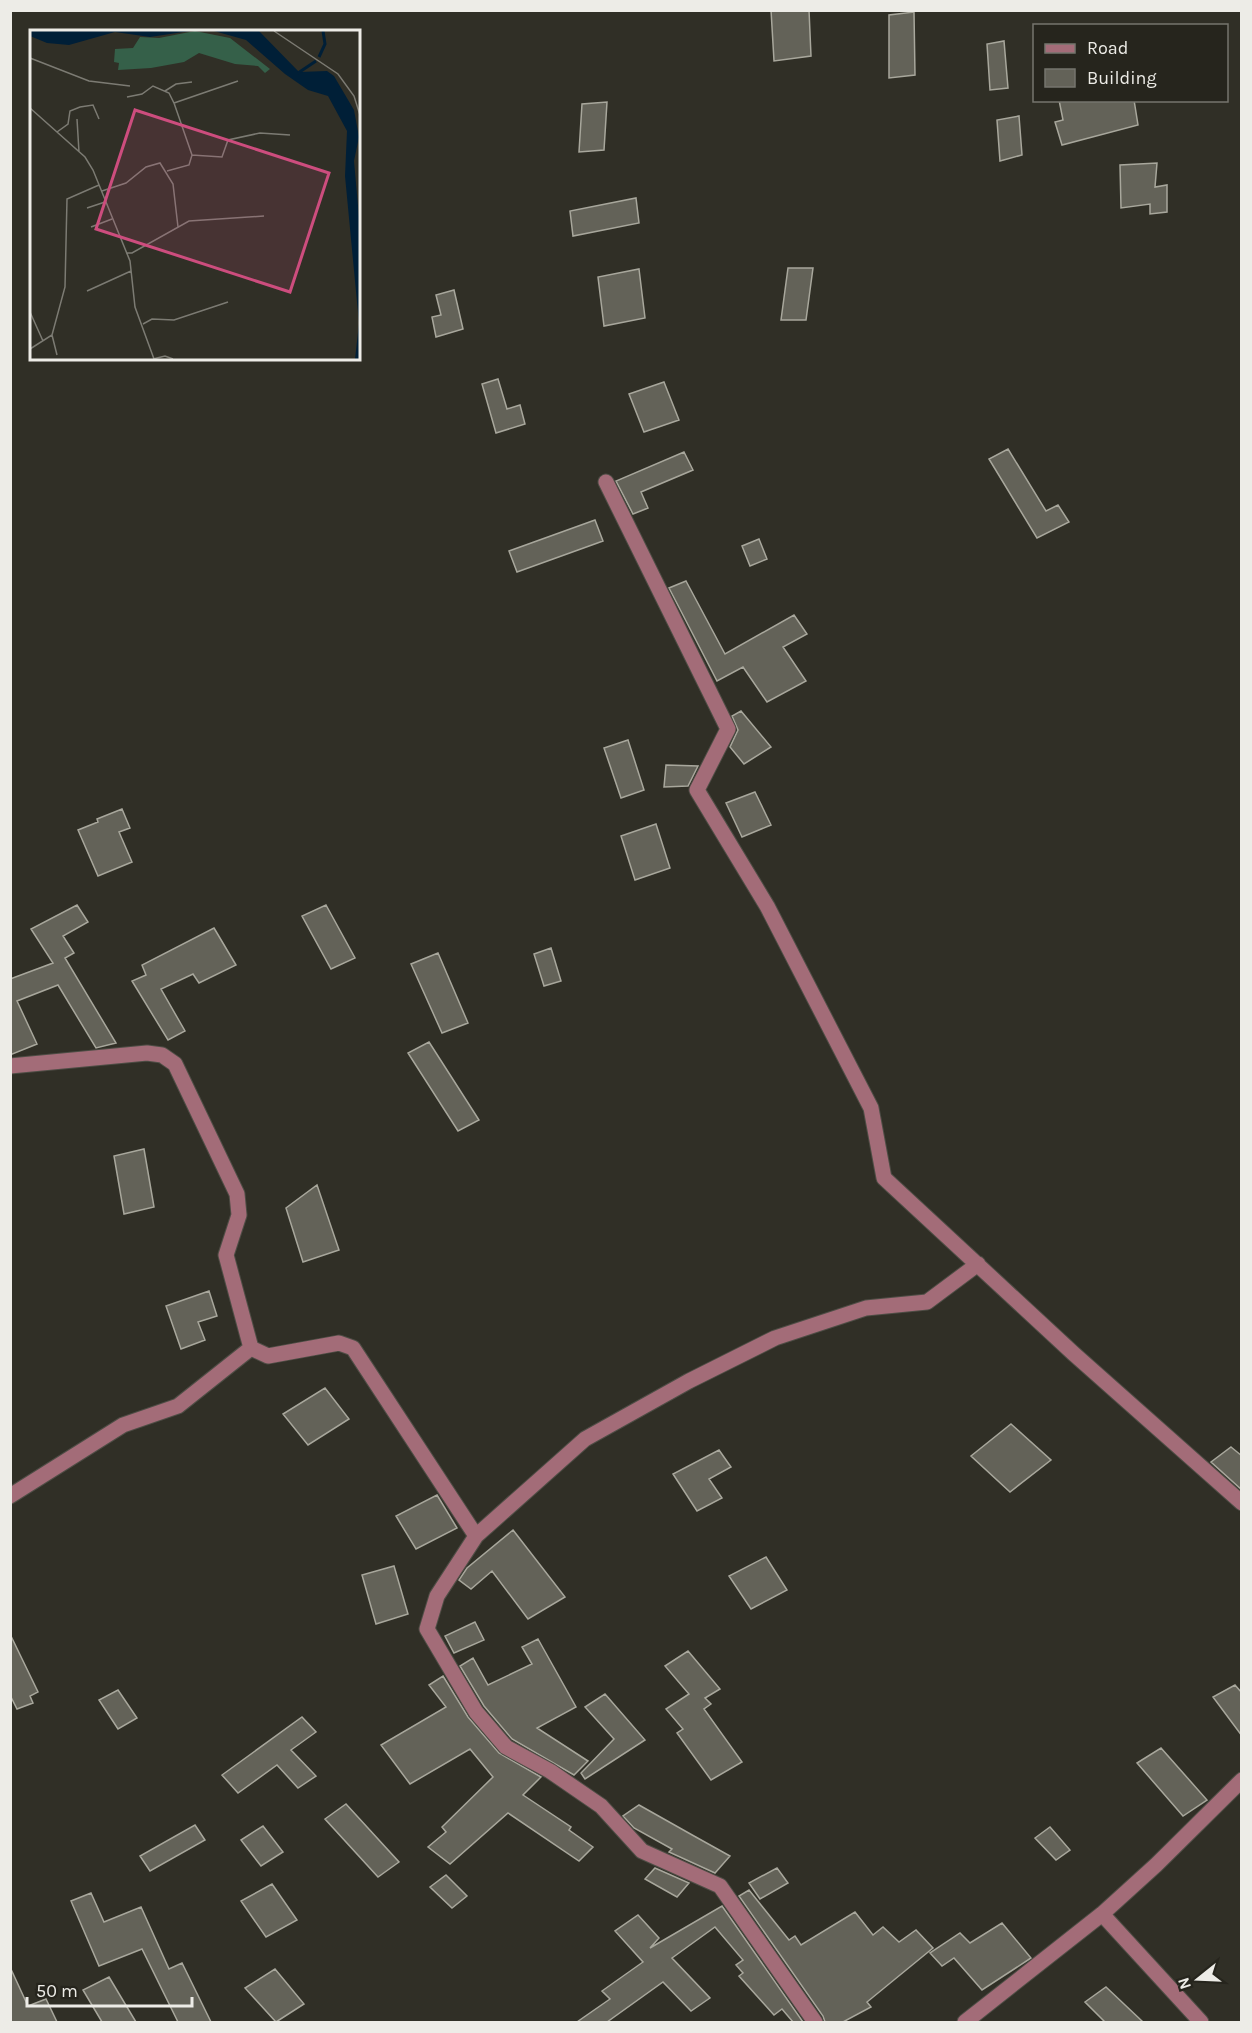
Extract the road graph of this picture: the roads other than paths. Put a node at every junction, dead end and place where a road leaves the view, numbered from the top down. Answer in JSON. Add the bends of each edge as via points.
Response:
{"nodes":[{"id":1,"x":606,"y":482,"type":"dead end"},
{"id":2,"x":10,"y":1066,"type":"edge"},
{"id":3,"x":978,"y":1264,"type":"junction"},
{"id":4,"x":251,"y":1348,"type":"junction"},
{"id":5,"x":10,"y":1496,"type":"edge"},
{"id":6,"x":1242,"y":1503,"type":"edge"},
{"id":7,"x":476,"y":1536,"type":"junction"},
{"id":8,"x":1242,"y":1780,"type":"edge"},
{"id":9,"x":1102,"y":1914,"type":"junction"},
{"id":10,"x":815,"y":2022,"type":"edge"},
{"id":11,"x":965,"y":2022,"type":"edge"},
{"id":12,"x":1201,"y":2022,"type":"edge"}],
"edges":[{"from":1,"to":3,"type":"street","via":[[728,729],[697,790],[767,906],[871,1108],[884,1178]]},
{"from":2,"to":4,"type":"street","via":[[147,1053],[162,1055],[175,1064],[237,1194],[239,1215],[226,1255]]},
{"from":3,"to":6,"type":"street"},
{"from":3,"to":7,"type":"street","via":[[927,1302],[866,1308],[775,1338],[689,1381],[585,1439]]},
{"from":4,"to":5,"type":"street","via":[[178,1406],[123,1425]]},
{"from":4,"to":7,"type":"street","via":[[268,1356],[339,1343],[352,1348]]},
{"from":7,"to":10,"type":"street","via":[[437,1596],[428,1629],[476,1712],[506,1747],[601,1806],[642,1851],[720,1886]]},
{"from":8,"to":9,"type":"street"},
{"from":9,"to":11,"type":"street"},
{"from":9,"to":12,"type":"street"}]}
